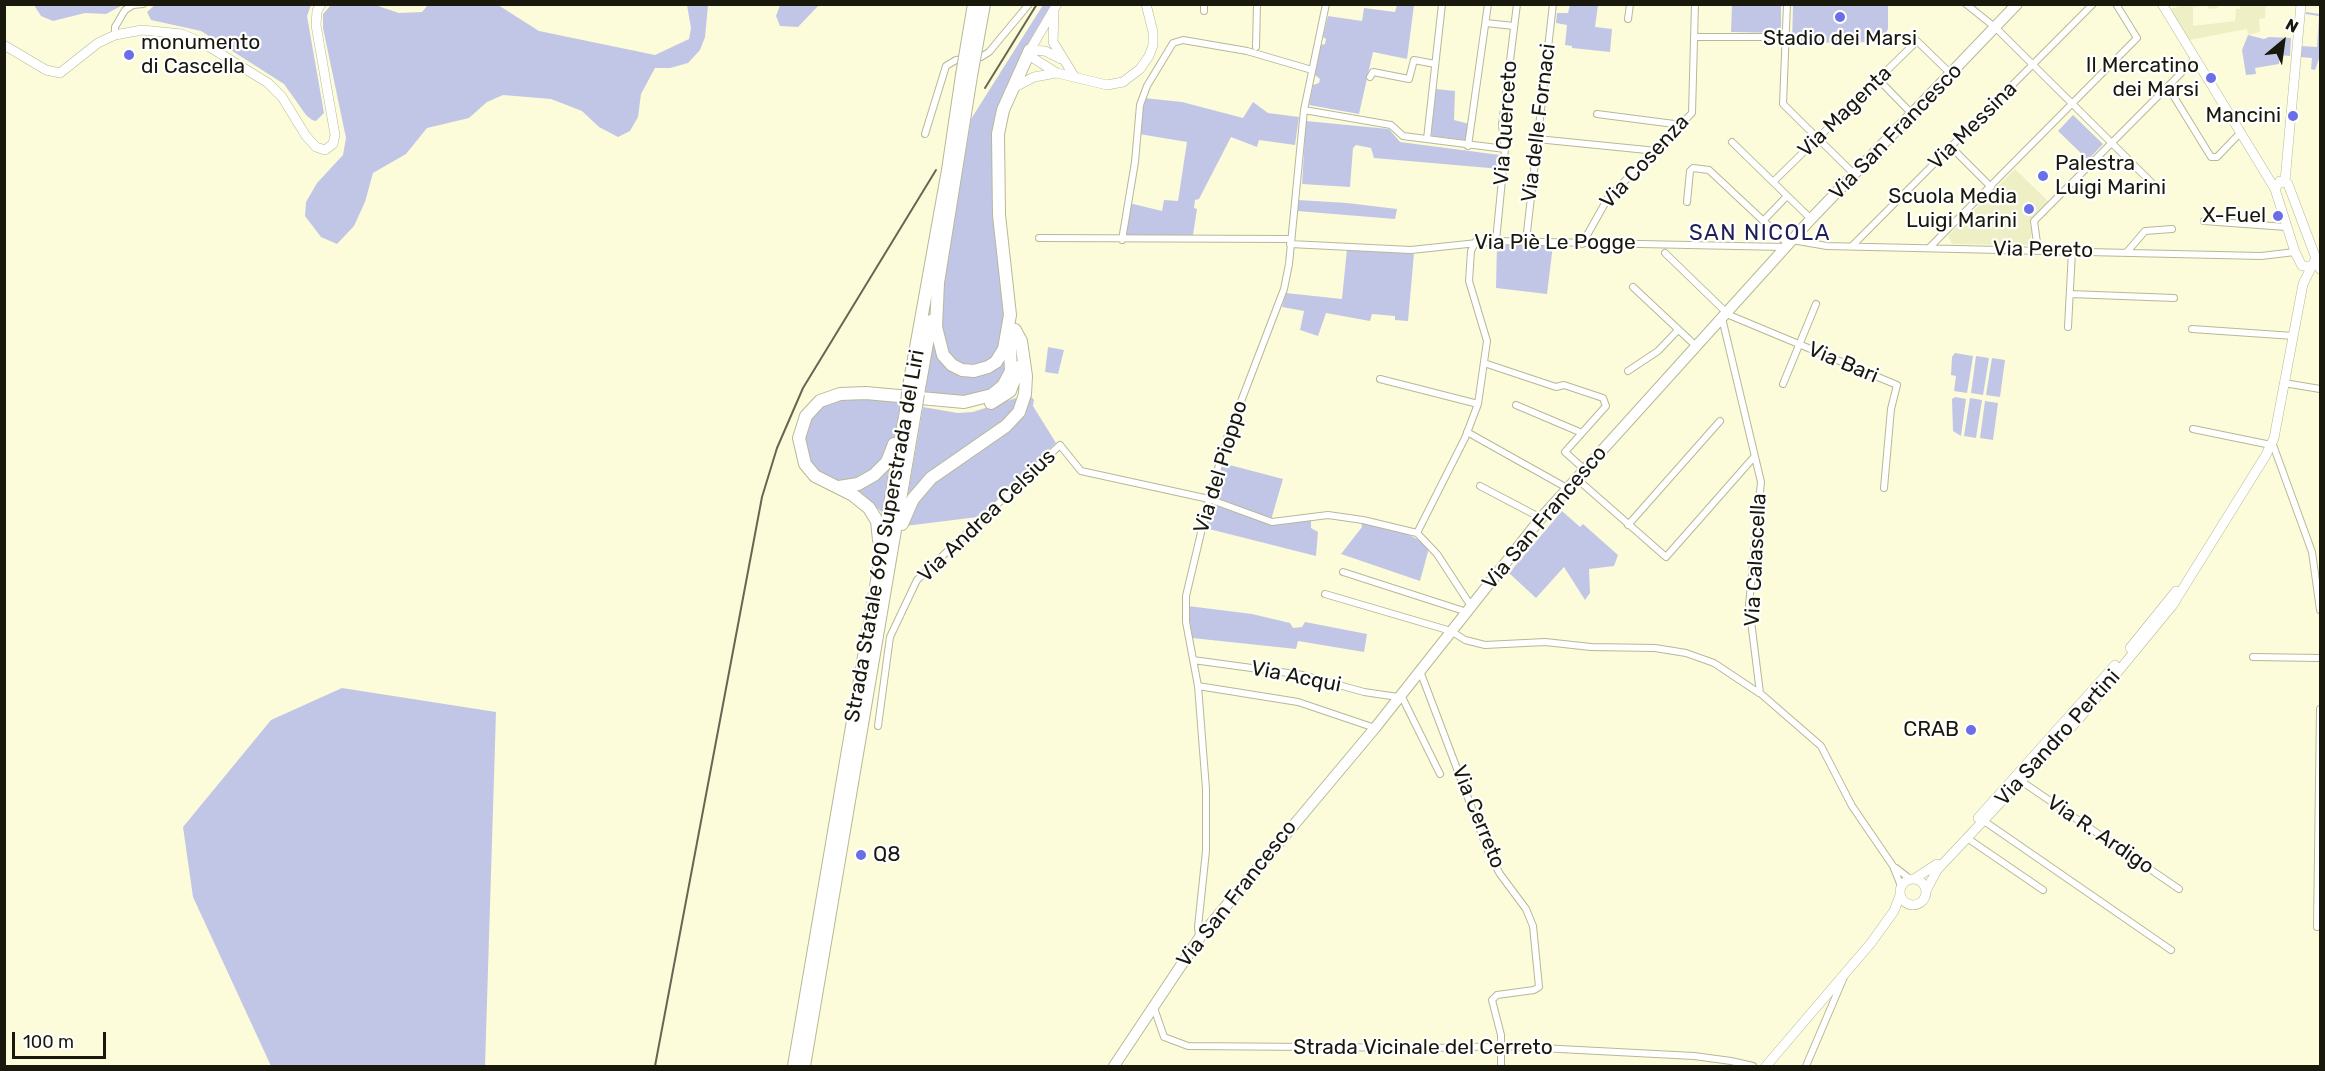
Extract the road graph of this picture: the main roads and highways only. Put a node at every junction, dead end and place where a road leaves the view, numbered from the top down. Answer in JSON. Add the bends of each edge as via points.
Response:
{"nodes":[{"id":1,"x":321,"y":4,"type":"edge"},
{"id":2,"x":974,"y":4,"type":"edge"},
{"id":3,"x":984,"y":4,"type":"edge"},
{"id":4,"x":1146,"y":4,"type":"edge"},
{"id":5,"x":2017,"y":4,"type":"edge"},
{"id":6,"x":2162,"y":4,"type":"edge"},
{"id":7,"x":2301,"y":4,"type":"edge"},
{"id":8,"x":1056,"y":6,"type":"edge"},
{"id":9,"x":4,"y":45,"type":"edge"},
{"id":10,"x":1030,"y":50,"type":"junction"},
{"id":11,"x":1063,"y":60,"type":"junction"},
{"id":12,"x":1057,"y":73,"type":"junction"},
{"id":13,"x":966,"y":76,"type":"junction"},
{"id":14,"x":1074,"y":76,"type":"junction"},
{"id":15,"x":1011,"y":90,"type":"junction"},
{"id":16,"x":2285,"y":182,"type":"junction"},
{"id":17,"x":2275,"y":189,"type":"junction"},
{"id":18,"x":2299,"y":262,"type":"junction"},
{"id":19,"x":2317,"y":263,"type":"edge"},
{"id":20,"x":938,"y":284,"type":"junction"},
{"id":21,"x":2303,"y":284,"type":"junction"},
{"id":22,"x":1012,"y":329,"type":"junction"},
{"id":23,"x":909,"y":399,"type":"junction"},
{"id":24,"x":838,"y":487,"type":"junction"},
{"id":25,"x":884,"y":570,"type":"junction"},
{"id":26,"x":2186,"y":581,"type":"junction"},
{"id":27,"x":1912,"y":879,"type":"junction"},
{"id":28,"x":1900,"y":891,"type":"junction"},
{"id":29,"x":1926,"y":891,"type":"junction"},
{"id":30,"x":1911,"y":905,"type":"junction"},
{"id":31,"x":1889,"y":919,"type":"junction"},
{"id":32,"x":794,"y":1066,"type":"edge"},
{"id":33,"x":804,"y":1066,"type":"edge"},
{"id":34,"x":1114,"y":1066,"type":"edge"},
{"id":35,"x":1766,"y":1066,"type":"edge"}],
"edges":[{"from":1,"to":9,"type":"main road","via":[[316,26],[335,135],[330,148],[325,150],[306,136],[268,82],[203,43],[167,30],[114,35],[60,73],[46,70]]},
{"from":2,"to":13,"type":"highway","name":"Strada Statale 690 Superstrada del Liri","bridge":true},
{"from":3,"to":13,"type":"highway","name":"Strada Statale 690 Superstrada del Liri","bridge":true},
{"from":4,"to":14,"type":"main road","via":[[1153,45],[1140,69],[1123,82],[1107,85]]},
{"from":5,"to":34,"type":"main road","name":"Via San Francesco","via":[[1810,219],[1567,488],[1375,728],[1200,937]]},
{"from":6,"to":17,"type":"main road"},
{"from":7,"to":16,"type":"main road"},
{"from":8,"to":10,"type":"main road"},
{"from":8,"to":11,"type":"main road","via":[[1053,42]]},
{"from":10,"to":11,"type":"main road","via":[[1045,51]]},
{"from":10,"to":12,"type":"main road","via":[[1033,58]]},
{"from":10,"to":15,"type":"highway"},
{"from":11,"to":14,"type":"main road"},
{"from":12,"to":14,"type":"main road"},
{"from":12,"to":15,"type":"main road","via":[[1034,77]]},
{"from":13,"to":20,"type":"highway","name":"Strada Statale 690 Superstrada del Liri"},
{"from":13,"to":23,"type":"highway","name":"Strada Statale 690 Superstrada del Liri"},
{"from":15,"to":22,"type":"highway","via":[[998,134],[999,215]]},
{"from":16,"to":17,"type":"main road","via":[[2279,182]]},
{"from":16,"to":19,"type":"main road"},
{"from":17,"to":18,"type":"main road"},
{"from":18,"to":19,"type":"main road","via":[[2305,267]]},
{"from":18,"to":21,"type":"main road"},
{"from":19,"to":21,"type":"main road"},
{"from":20,"to":22,"type":"highway","via":[[937,337],[941,352],[952,365],[968,371],[988,368],[1002,353]]},
{"from":20,"to":23,"type":"highway","name":"Strada Statale 690 Superstrada del Liri"},
{"from":21,"to":26,"type":"main road","name":"Via Sandro Pertini","via":[[2272,444]]},
{"from":22,"to":23,"type":"highway","via":[[1018,374],[1004,397],[983,405],[956,408]]},
{"from":22,"to":25,"type":"highway","via":[[1021,341],[1025,366],[1022,406],[1006,426],[939,471],[919,490]]},
{"from":23,"to":24,"type":"highway","via":[[884,465],[861,483]]},
{"from":23,"to":24,"type":"highway","via":[[861,393],[834,395],[818,402],[806,416],[799,435],[803,461],[815,476]]},
{"from":23,"to":25,"type":"highway","name":"Strada Statale 690 Superstrada del Liri"},
{"from":24,"to":25,"type":"highway","via":[[864,503],[876,517]]},
{"from":25,"to":32,"type":"highway","name":"Strada Statale 690 Superstrada del Liri"},
{"from":25,"to":33,"type":"highway","name":"Strada Statale 690 Superstrada del Liri"},
{"from":26,"to":27,"type":"main road","name":"Via Sandro Pertini","via":[[2073,715],[1936,864]]},
{"from":26,"to":29,"type":"main road","name":"Via Sandro Pertini","via":[[2172,606],[2113,678],[1937,870]]},
{"from":27,"to":28,"type":"main road","name":"Via Sandro Pertini"},
{"from":27,"to":29,"type":"main road","via":[[1922,883]]},
{"from":28,"to":30,"type":"main road","via":[[1904,902]]},
{"from":28,"to":31,"type":"main road","name":"Via Sandro Pertini"},
{"from":29,"to":30,"type":"main road","name":"Via Sandro Pertini","via":[[1922,901]]},
{"from":30,"to":31,"type":"main road","name":"Via Sandro Pertini"},
{"from":31,"to":35,"type":"main road","name":"Via Sandro Pertini"}]}
